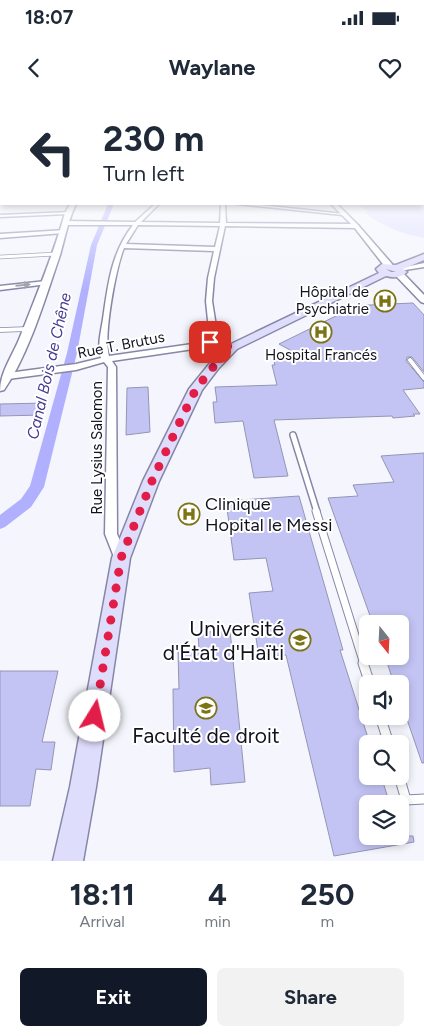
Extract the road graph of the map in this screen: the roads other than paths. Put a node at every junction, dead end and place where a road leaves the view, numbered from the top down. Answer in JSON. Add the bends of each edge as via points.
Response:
{"nodes":[{"id":1,"x":67,"y":220,"type":"edge"},
{"id":2,"x":140,"y":220,"type":"edge"},
{"id":3,"x":223,"y":220,"type":"edge"},
{"id":4,"x":348,"y":220,"type":"edge"},
{"id":5,"x":136,"y":223,"type":"junction"},
{"id":6,"x":223,"y":226,"type":"junction"},
{"id":7,"x":356,"y":226,"type":"junction"},
{"id":8,"x":65,"y":227,"type":"junction"},
{"id":9,"x":0,"y":236,"type":"edge"},
{"id":10,"x":121,"y":246,"type":"junction"},
{"id":11,"x":218,"y":249,"type":"junction"},
{"id":12,"x":56,"y":254,"type":"junction"},
{"id":13,"x":0,"y":257,"type":"edge"},
{"id":14,"x":424,"y":257,"type":"edge"},
{"id":15,"x":424,"y":264,"type":"edge"},
{"id":16,"x":394,"y":270,"type":"junction"},
{"id":17,"x":46,"y":283,"type":"junction"},
{"id":18,"x":0,"y":288,"type":"edge"},
{"id":19,"x":424,"y":300,"type":"edge"},
{"id":20,"x":28,"y":329,"type":"junction"},
{"id":21,"x":0,"y":330,"type":"edge"},
{"id":22,"x":219,"y":344,"type":"junction"},
{"id":23,"x":106,"y":359,"type":"junction"},
{"id":24,"x":410,"y":360,"type":"dead end"},
{"id":25,"x":8,"y":376,"type":"junction"},
{"id":26,"x":424,"y":378,"type":"edge"},
{"id":27,"x":0,"y":387,"type":"edge"},
{"id":28,"x":293,"y":436,"type":"dead end"},
{"id":29,"x":121,"y":558,"type":"junction"},
{"id":30,"x":367,"y":675,"type":"edge"},
{"id":31,"x":402,"y":785,"type":"edge"},
{"id":32,"x":424,"y":799,"type":"edge"},
{"id":33,"x":68,"y":861,"type":"edge"}],
"edges":[{"from":1,"to":8,"type":"street"},
{"from":2,"to":5,"type":"street","name":"Rue Lysius Salomon"},
{"from":3,"to":6,"type":"street"},
{"from":4,"to":7,"type":"street"},
{"from":5,"to":6,"type":"street"},
{"from":5,"to":8,"type":"street"},
{"from":5,"to":10,"type":"street","name":"Rue Lysius Salomon"},
{"from":6,"to":7,"type":"street"},
{"from":6,"to":11,"type":"street"},
{"from":7,"to":16,"type":"street"},
{"from":8,"to":9,"type":"street"},
{"from":8,"to":12,"type":"street"},
{"from":10,"to":11,"type":"street"},
{"from":10,"to":23,"type":"street","name":"Rue Lysius Salomon","via":[[109,285]]},
{"from":11,"to":22,"type":"street","via":[[209,301]]},
{"from":12,"to":13,"type":"lane"},
{"from":12,"to":17,"type":"street"},
{"from":14,"to":16,"type":"main road"},
{"from":15,"to":16,"type":"street"},
{"from":16,"to":19,"type":"street"},
{"from":16,"to":22,"type":"main road"},
{"from":18,"to":17,"type":"street","one_way":true},
{"from":17,"to":20,"type":"street"},
{"from":20,"to":21,"type":"lane"},
{"from":20,"to":25,"type":"street"},
{"from":22,"to":23,"type":"street","name":"Rue T. Brutus"},
{"from":22,"to":29,"type":"main road","via":[[214,366],[196,389],[185,411]]},
{"from":23,"to":25,"type":"street","name":"Rue T. Brutus","via":[[76,367]]},
{"from":23,"to":29,"type":"street","name":"Rue Lysius Salomon","via":[[112,367],[111,534]]},
{"from":24,"to":26,"type":"lane"},
{"from":25,"to":27,"type":"street"},
{"from":28,"to":30,"type":"lane"},
{"from":29,"to":33,"type":"main road"},
{"from":31,"to":32,"type":"lane","via":[[406,800]]}]}
